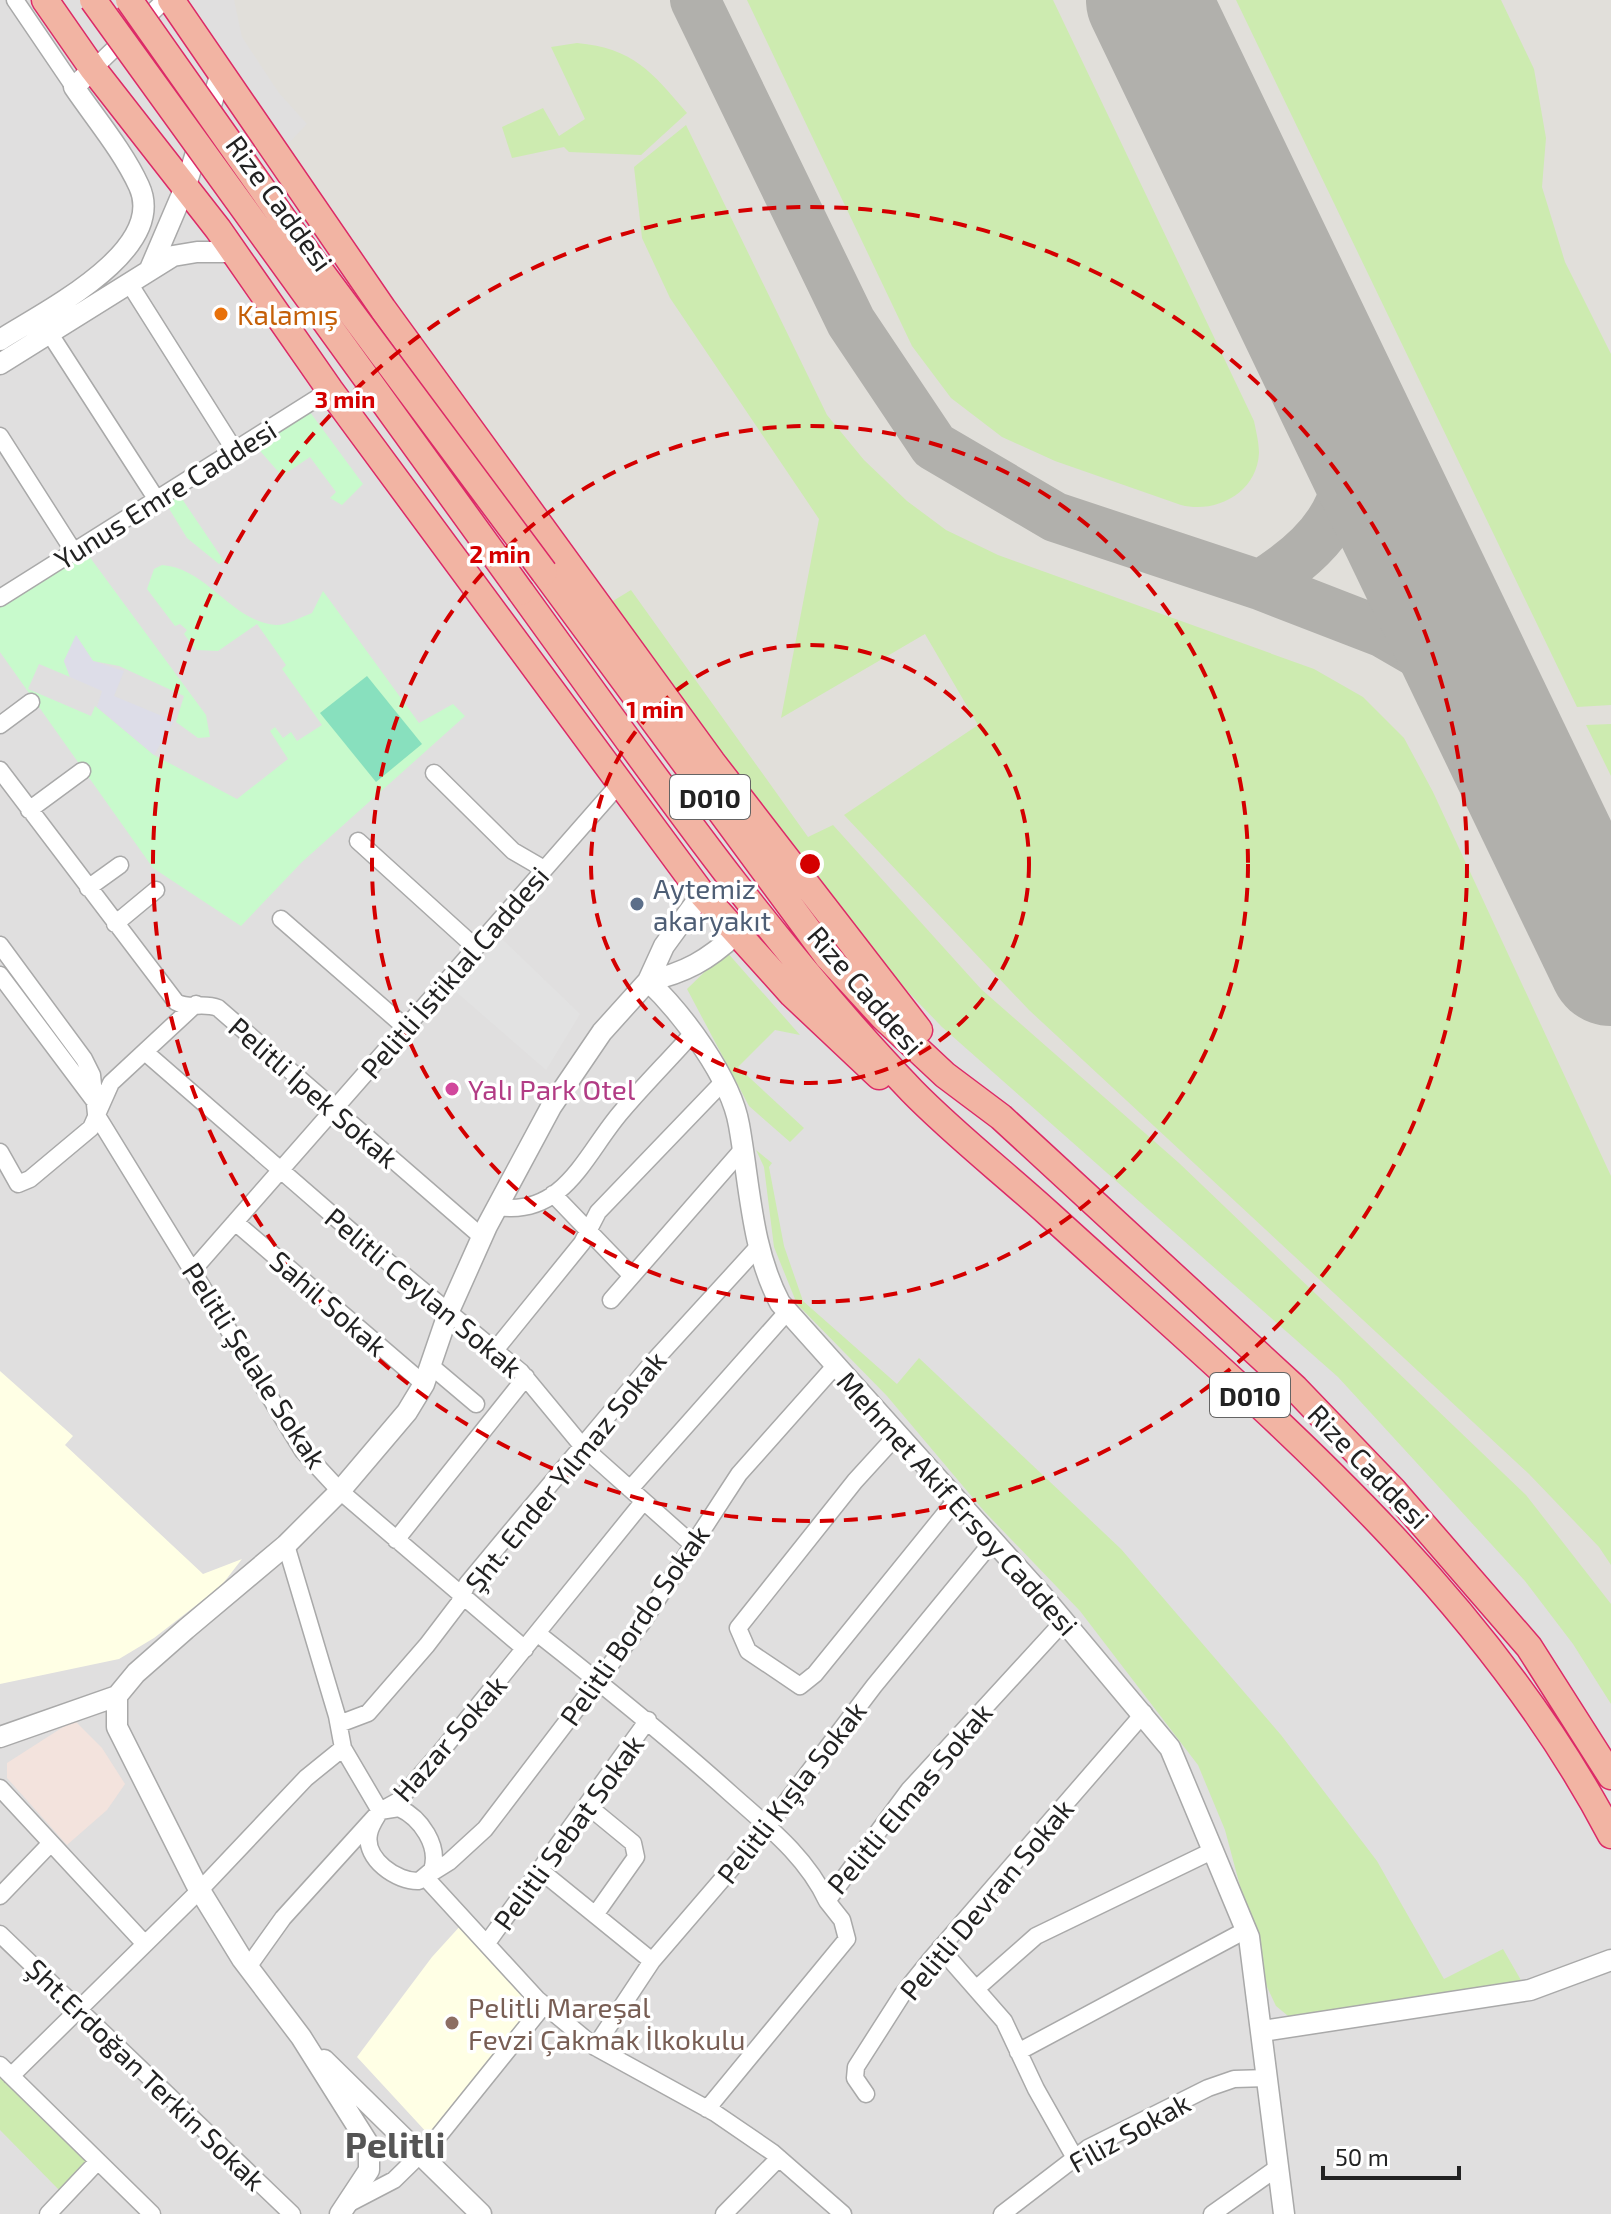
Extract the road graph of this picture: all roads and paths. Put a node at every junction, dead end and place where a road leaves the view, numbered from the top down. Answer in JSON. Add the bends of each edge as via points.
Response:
{"nodes":[{"id":1,"x":15,"y":0,"type":"edge"},
{"id":2,"x":45,"y":0,"type":"edge"},
{"id":3,"x":93,"y":0,"type":"edge"},
{"id":4,"x":129,"y":0,"type":"edge"},
{"id":5,"x":165,"y":0,"type":"edge"},
{"id":6,"x":171,"y":0,"type":"edge"},
{"id":7,"x":121,"y":42,"type":"junction"},
{"id":8,"x":221,"y":73,"type":"junction"},
{"id":9,"x":84,"y":78,"type":"junction"},
{"id":10,"x":113,"y":93,"type":"junction"},
{"id":11,"x":200,"y":141,"type":"junction"},
{"id":12,"x":157,"y":148,"type":"junction"},
{"id":13,"x":186,"y":185,"type":"junction"},
{"id":14,"x":235,"y":252,"type":"junction"},
{"id":15,"x":150,"y":269,"type":"junction"},
{"id":16,"x":129,"y":283,"type":"junction"},
{"id":17,"x":50,"y":334,"type":"junction"},
{"id":18,"x":0,"y":340,"type":"edge"},
{"id":19,"x":0,"y":364,"type":"edge"},
{"id":20,"x":330,"y":390,"type":"junction"},
{"id":21,"x":0,"y":436,"type":"edge"},
{"id":22,"x":235,"y":451,"type":"junction"},
{"id":23,"x":157,"y":500,"type":"junction"},
{"id":24,"x":74,"y":552,"type":"junction"},
{"id":25,"x":0,"y":598,"type":"edge"},
{"id":26,"x":31,"y":702,"type":"dead end"},
{"id":27,"x":0,"y":725,"type":"edge"},
{"id":28,"x":0,"y":770,"type":"edge"},
{"id":29,"x":82,"y":771,"type":"dead end"},
{"id":30,"x":434,"y":773,"type":"dead end"},
{"id":31,"x":621,"y":782,"type":"junction"},
{"id":32,"x":29,"y":810,"type":"junction"},
{"id":33,"x":358,"y":841,"type":"dead end"},
{"id":34,"x":120,"y":865,"type":"dead end"},
{"id":35,"x":544,"y":869,"type":"junction"},
{"id":36,"x":88,"y":888,"type":"junction"},
{"id":37,"x":156,"y":890,"type":"dead end"},
{"id":38,"x":702,"y":894,"type":"junction"},
{"id":39,"x":281,"y":919,"type":"dead end"},
{"id":40,"x":115,"y":924,"type":"junction"},
{"id":41,"x":736,"y":934,"type":"junction"},
{"id":42,"x":0,"y":945,"type":"edge"},
{"id":43,"x":475,"y":947,"type":"junction"},
{"id":44,"x":0,"y":975,"type":"edge"},
{"id":45,"x":648,"y":981,"type":"junction"},
{"id":46,"x":196,"y":1004,"type":"junction"},
{"id":47,"x":405,"y":1027,"type":"junction"},
{"id":48,"x":693,"y":1033,"type":"junction"},
{"id":49,"x":145,"y":1052,"type":"junction"},
{"id":50,"x":722,"y":1083,"type":"junction"},
{"id":51,"x":94,"y":1106,"type":"junction"},
{"id":52,"x":333,"y":1110,"type":"junction"},
{"id":53,"x":1001,"y":1117,"type":"junction"},
{"id":54,"x":742,"y":1150,"type":"junction"},
{"id":55,"x":0,"y":1152,"type":"edge"},
{"id":56,"x":997,"y":1166,"type":"junction"},
{"id":57,"x":280,"y":1170,"type":"junction"},
{"id":58,"x":0,"y":1177,"type":"edge"},
{"id":59,"x":18,"y":1184,"type":"junction"},
{"id":60,"x":553,"y":1194,"type":"junction"},
{"id":61,"x":498,"y":1207,"type":"junction"},
{"id":62,"x":235,"y":1222,"type":"junction"},
{"id":63,"x":588,"y":1230,"type":"junction"},
{"id":64,"x":482,"y":1237,"type":"junction"},
{"id":65,"x":758,"y":1247,"type":"junction"},
{"id":66,"x":193,"y":1270,"type":"junction"},
{"id":67,"x":632,"y":1276,"type":"junction"},
{"id":68,"x":611,"y":1300,"type":"dead end"},
{"id":69,"x":449,"y":1311,"type":"junction"},
{"id":70,"x":787,"y":1312,"type":"junction"},
{"id":71,"x":496,"y":1349,"type":"junction"},
{"id":72,"x":835,"y":1366,"type":"junction"},
{"id":73,"x":427,"y":1375,"type":"junction"},
{"id":74,"x":526,"y":1377,"type":"junction"},
{"id":75,"x":476,"y":1404,"type":"dead end"},
{"id":76,"x":897,"y":1435,"type":"junction"},
{"id":77,"x":583,"y":1447,"type":"junction"},
{"id":78,"x":630,"y":1489,"type":"junction"},
{"id":79,"x":340,"y":1491,"type":"junction"},
{"id":80,"x":956,"y":1500,"type":"junction"},
{"id":81,"x":643,"y":1502,"type":"junction"},
{"id":82,"x":396,"y":1540,"type":"junction"},
{"id":83,"x":993,"y":1541,"type":"junction"},
{"id":84,"x":692,"y":1544,"type":"junction"},
{"id":85,"x":286,"y":1545,"type":"junction"},
{"id":86,"x":462,"y":1596,"type":"junction"},
{"id":87,"x":1064,"y":1621,"type":"junction"},
{"id":88,"x":537,"y":1633,"type":"junction"},
{"id":89,"x":525,"y":1649,"type":"junction"},
{"id":90,"x":597,"y":1681,"type":"junction"},
{"id":91,"x":117,"y":1696,"type":"junction"},
{"id":92,"x":1144,"y":1713,"type":"junction"},
{"id":93,"x":648,"y":1720,"type":"junction"},
{"id":94,"x":339,"y":1724,"type":"junction"},
{"id":95,"x":0,"y":1737,"type":"edge"},
{"id":96,"x":343,"y":1748,"type":"junction"},
{"id":97,"x":1611,"y":1776,"type":"edge"},
{"id":98,"x":0,"y":1788,"type":"edge"},
{"id":99,"x":588,"y":1806,"type":"junction"},
{"id":100,"x":380,"y":1811,"type":"junction"},
{"id":101,"x":768,"y":1826,"type":"junction"},
{"id":102,"x":1611,"y":1835,"type":"edge"},
{"id":103,"x":51,"y":1843,"type":"junction"},
{"id":104,"x":1214,"y":1850,"type":"junction"},
{"id":105,"x":541,"y":1871,"type":"junction"},
{"id":106,"x":425,"y":1877,"type":"junction"},
{"id":107,"x":200,"y":1890,"type":"junction"},
{"id":108,"x":0,"y":1896,"type":"edge"},
{"id":109,"x":827,"y":1901,"type":"junction"},
{"id":110,"x":595,"y":1915,"type":"junction"},
{"id":111,"x":1246,"y":1930,"type":"junction"},
{"id":112,"x":0,"y":1934,"type":"edge"},
{"id":113,"x":487,"y":1943,"type":"junction"},
{"id":114,"x":145,"y":1944,"type":"junction"},
{"id":115,"x":940,"y":1948,"type":"junction"},
{"id":116,"x":1611,"y":1960,"type":"edge"},
{"id":117,"x":652,"y":1961,"type":"junction"},
{"id":118,"x":248,"y":1967,"type":"junction"},
{"id":119,"x":977,"y":1988,"type":"junction"},
{"id":120,"x":544,"y":2005,"type":"junction"},
{"id":121,"x":77,"y":2011,"type":"junction"},
{"id":122,"x":1263,"y":2031,"type":"junction"},
{"id":123,"x":301,"y":2037,"type":"junction"},
{"id":124,"x":595,"y":2047,"type":"junction"},
{"id":125,"x":1018,"y":2052,"type":"junction"},
{"id":126,"x":6,"y":2071,"type":"edge"},
{"id":127,"x":1268,"y":2078,"type":"junction"},
{"id":128,"x":866,"y":2094,"type":"dead end"},
{"id":129,"x":707,"y":2109,"type":"junction"},
{"id":130,"x":420,"y":2156,"type":"junction"},
{"id":131,"x":779,"y":2158,"type":"junction"},
{"id":132,"x":1075,"y":2158,"type":"junction"},
{"id":133,"x":98,"y":2161,"type":"junction"},
{"id":134,"x":1277,"y":2168,"type":"junction"},
{"id":135,"x":343,"y":2209,"type":"edge"},
{"id":136,"x":48,"y":2214,"type":"edge"},
{"id":137,"x":152,"y":2214,"type":"edge"},
{"id":138,"x":292,"y":2214,"type":"edge"},
{"id":139,"x":481,"y":2214,"type":"edge"},
{"id":140,"x":724,"y":2214,"type":"edge"},
{"id":141,"x":843,"y":2214,"type":"edge"},
{"id":142,"x":1002,"y":2214,"type":"edge"},
{"id":143,"x":1212,"y":2214,"type":"edge"},
{"id":144,"x":1284,"y":2214,"type":"edge"}],
"edges":[{"from":1,"to":9,"type":"street"},
{"from":2,"to":9,"type":"highway"},
{"from":3,"to":56,"type":"highway","name":"Rize Caddesi","number":"D010","bridge":true,"via":[[757,914],[915,1093]]},
{"from":4,"to":53,"type":"highway","name":"Rize Caddesi","number":"D010","bridge":true,"via":[[324,276],[828,957],[914,1046]]},
{"from":5,"to":7,"type":"street"},
{"from":6,"to":8,"type":"highway"},
{"from":7,"to":9,"type":"street"},
{"from":7,"to":10,"type":"street","via":[[111,64]]},
{"from":8,"to":11,"type":"street"},
{"from":8,"to":53,"type":"highway","via":[[383,309],[739,798],[900,1010]]},
{"from":9,"to":10,"type":"highway"},
{"from":9,"to":18,"type":"street","via":[[140,188],[137,229],[116,262],[98,278]]},
{"from":10,"to":12,"type":"highway"},
{"from":11,"to":12,"type":"highway","via":[[177,150]]},
{"from":11,"to":13,"type":"street"},
{"from":12,"to":13,"type":"highway"},
{"from":13,"to":14,"type":"highway"},
{"from":13,"to":15,"type":"street"},
{"from":14,"to":15,"type":"street","via":[[173,256]]},
{"from":14,"to":20,"type":"highway"},
{"from":15,"to":16,"type":"street"},
{"from":16,"to":17,"type":"street"},
{"from":16,"to":22,"type":"street"},
{"from":17,"to":19,"type":"street"},
{"from":17,"to":23,"type":"street"},
{"from":20,"to":22,"type":"street","name":"Yunus Emre Caddesi"},
{"from":20,"to":31,"type":"highway"},
{"from":21,"to":24,"type":"street"},
{"from":22,"to":23,"type":"street","name":"Yunus Emre Caddesi"},
{"from":23,"to":24,"type":"street","name":"Yunus Emre Caddesi"},
{"from":24,"to":25,"type":"street","name":"Yunus Emre Caddesi"},
{"from":26,"to":27,"type":"street"},
{"from":28,"to":32,"type":"street","name":"Pelitli İpek Sokak"},
{"from":29,"to":32,"type":"street"},
{"from":30,"to":35,"type":"street","via":[[513,851]]},
{"from":31,"to":35,"type":"street","name":"Pelitli İstiklal Caddesi"},
{"from":31,"to":38,"type":"highway"},
{"from":32,"to":36,"type":"street","name":"Pelitli İpek Sokak"},
{"from":33,"to":43,"type":"street"},
{"from":34,"to":36,"type":"street"},
{"from":35,"to":43,"type":"street","name":"Pelitli İstiklal Caddesi"},
{"from":36,"to":40,"type":"street","name":"Pelitli İpek Sokak"},
{"from":37,"to":40,"type":"street"},
{"from":38,"to":41,"type":"highway"},
{"from":38,"to":45,"type":"street","via":[[664,946]]},
{"from":39,"to":47,"type":"street"},
{"from":40,"to":46,"type":"street","name":"Pelitli İpek Sokak","via":[[176,1002]]},
{"from":41,"to":45,"type":"street","via":[[707,960],[678,975]]},
{"from":41,"to":56,"type":"highway","via":[[792,994],[938,1130]]},
{"from":42,"to":51,"type":"street","name":"Pelitli Şelale Sokak","via":[[84,1059],[92,1075]]},
{"from":43,"to":47,"type":"street","name":"Pelitli İstiklal Caddesi"},
{"from":44,"to":51,"type":"street","name":"Pelitli Şelale Sokak"},
{"from":45,"to":48,"type":"street","name":"Mehmet Akif Ersoy Caddesi"},
{"from":45,"to":61,"type":"street","via":[[574,1070]]},
{"from":46,"to":49,"type":"street"},
{"from":46,"to":52,"type":"street","name":"Pelitli İpek Sokak","via":[[218,1008]]},
{"from":47,"to":52,"type":"street","name":"Pelitli İstiklal Caddesi"},
{"from":48,"to":50,"type":"street","name":"Mehmet Akif Ersoy Caddesi"},
{"from":48,"to":60,"type":"street","via":[[619,1113],[572,1180]]},
{"from":49,"to":51,"type":"street"},
{"from":49,"to":57,"type":"street","name":"Pelitli Ceylan Sokak"},
{"from":50,"to":54,"type":"street","name":"Mehmet Akif Ersoy Caddesi","via":[[739,1121]]},
{"from":50,"to":63,"type":"street","via":[[598,1212]]},
{"from":51,"to":59,"type":"street","via":[[91,1128]]},
{"from":51,"to":66,"type":"street","name":"Pelitli Şelale Sokak"},
{"from":52,"to":57,"type":"street","name":"Pelitli İstiklal Caddesi"},
{"from":52,"to":64,"type":"street","name":"Pelitli İpek Sokak"},
{"from":53,"to":97,"type":"highway","name":"Rize Caddesi","number":"D010","via":[[1295,1388],[1393,1490],[1529,1647]]},
{"from":54,"to":65,"type":"street","name":"Mehmet Akif Ersoy Caddesi"},
{"from":54,"to":67,"type":"street"},
{"from":55,"to":59,"type":"street"},
{"from":56,"to":102,"type":"highway","name":"Rize Caddesi","number":"D010","via":[[1293,1433],[1425,1570],[1503,1668],[1589,1793]]},
{"from":57,"to":62,"type":"street","name":"Pelitli İstiklal Caddesi"},
{"from":57,"to":69,"type":"street","name":"Pelitli Ceylan Sokak"},
{"from":58,"to":59,"type":"street"},
{"from":60,"to":61,"type":"street","via":[[530,1207]]},
{"from":60,"to":63,"type":"street"},
{"from":61,"to":64,"type":"street"},
{"from":62,"to":66,"type":"street","name":"Pelitli İstiklal Caddesi"},
{"from":62,"to":73,"type":"street","name":"Sahil Sokak"},
{"from":63,"to":67,"type":"street"},
{"from":63,"to":71,"type":"street"},
{"from":64,"to":69,"type":"street"},
{"from":65,"to":70,"type":"street","name":"Mehmet Akif Ersoy Caddesi"},
{"from":65,"to":77,"type":"street","name":"Şht. Ender Yılmaz Sokak"},
{"from":66,"to":79,"type":"street","name":"Pelitli Şelale Sokak","via":[[303,1451]]},
{"from":67,"to":68,"type":"street"},
{"from":69,"to":71,"type":"street","name":"Pelitli Ceylan Sokak"},
{"from":69,"to":73,"type":"street"},
{"from":70,"to":72,"type":"street","name":"Mehmet Akif Ersoy Caddesi"},
{"from":70,"to":78,"type":"street"},
{"from":71,"to":74,"type":"street","name":"Pelitli Ceylan Sokak"},
{"from":72,"to":76,"type":"street","name":"Mehmet Akif Ersoy Caddesi"},
{"from":72,"to":84,"type":"street","name":"Pelitli Bordo Sokak","via":[[739,1474]]},
{"from":73,"to":75,"type":"street","name":"Sahil Sokak"},
{"from":73,"to":79,"type":"street","via":[[407,1412]]},
{"from":74,"to":77,"type":"street","name":"Pelitli Ceylan Sokak"},
{"from":74,"to":82,"type":"street"},
{"from":76,"to":80,"type":"street","name":"Mehmet Akif Ersoy Caddesi"},
{"from":76,"to":80,"type":"street","via":[[738,1628],[748,1651],[800,1686]]},
{"from":77,"to":78,"type":"street","name":"Pelitli Ceylan Sokak"},
{"from":77,"to":86,"type":"street","name":"Şht. Ender Yılmaz Sokak"},
{"from":78,"to":81,"type":"street","name":"Pelitli Ceylan Sokak"},
{"from":79,"to":82,"type":"street","name":"Pelitli Şelale Sokak"},
{"from":79,"to":85,"type":"street"},
{"from":80,"to":83,"type":"street","name":"Mehmet Akif Ersoy Caddesi"},
{"from":81,"to":84,"type":"street","name":"Pelitli Ceylan Sokak"},
{"from":81,"to":88,"type":"street","name":"Hazar Sokak"},
{"from":82,"to":86,"type":"street","name":"Pelitli Şelale Sokak"},
{"from":83,"to":87,"type":"street","name":"Mehmet Akif Ersoy Caddesi"},
{"from":83,"to":101,"type":"street","name":"Pelitli Kışla Sokak"},
{"from":84,"to":90,"type":"street","name":"Pelitli Bordo Sokak"},
{"from":85,"to":91,"type":"street","via":[[136,1673]]},
{"from":85,"to":94,"type":"street"},
{"from":86,"to":89,"type":"street","name":"Pelitli Şelale Sokak"},
{"from":86,"to":94,"type":"street","name":"Şht. Ender Yılmaz Sokak","via":[[368,1713]]},
{"from":87,"to":92,"type":"street","name":"Mehmet Akif Ersoy Caddesi"},
{"from":87,"to":109,"type":"street","name":"Pelitli Elmas Sokak","via":[[909,1790]]},
{"from":88,"to":89,"type":"street","name":"Hazar Sokak"},
{"from":88,"to":90,"type":"street","name":"Pelitli Elmas Sokak"},
{"from":89,"to":100,"type":"street","name":"Hazar Sokak","via":[[398,1801]]},
{"from":90,"to":93,"type":"street","name":"Pelitli Elmas Sokak"},
{"from":90,"to":106,"type":"street","name":"Pelitli Bordo Sokak","via":[[485,1829]]},
{"from":91,"to":95,"type":"street"},
{"from":91,"to":107,"type":"street","via":[[117,1727]]},
{"from":92,"to":104,"type":"street","name":"Mehmet Akif Ersoy Caddesi","via":[[1170,1748]]},
{"from":92,"to":115,"type":"street","name":"Pelitli Devran Sokak"},
{"from":93,"to":99,"type":"street","name":"Pelitli Sebat Sokak"},
{"from":93,"to":101,"type":"street","name":"Pelitli Elmas Sokak"},
{"from":94,"to":96,"type":"street"},
{"from":96,"to":100,"type":"street"},
{"from":96,"to":107,"type":"street","via":[[306,1778]]},
{"from":98,"to":103,"type":"street"},
{"from":99,"to":105,"type":"street","name":"Pelitli Sebat Sokak"},
{"from":99,"to":110,"type":"street","via":[[633,1843],[636,1857]]},
{"from":100,"to":106,"type":"street","via":[[406,1811],[427,1835],[436,1855]]},
{"from":100,"to":106,"type":"street","via":[[368,1836],[373,1854],[399,1878]]},
{"from":100,"to":118,"type":"street","name":"Hazar Sokak","via":[[283,1918]]},
{"from":101,"to":109,"type":"street","name":"Pelitli Elmas Sokak","via":[[807,1866]]},
{"from":101,"to":117,"type":"street","name":"Pelitli Kışla Sokak"},
{"from":103,"to":108,"type":"street"},
{"from":103,"to":114,"type":"street"},
{"from":104,"to":111,"type":"street","name":"Mehmet Akif Ersoy Caddesi"},
{"from":104,"to":119,"type":"street","via":[[1036,1936]]},
{"from":105,"to":110,"type":"street"},
{"from":105,"to":113,"type":"street","name":"Pelitli Sebat Sokak"},
{"from":106,"to":113,"type":"street"},
{"from":107,"to":114,"type":"street"},
{"from":107,"to":118,"type":"street"},
{"from":109,"to":129,"type":"street","via":[[842,1920],[847,1939]]},
{"from":110,"to":117,"type":"street"},
{"from":111,"to":122,"type":"street","name":"Mehmet Akif Ersoy Caddesi"},
{"from":111,"to":125,"type":"street"},
{"from":112,"to":121,"type":"street","name":"Şht.Erdoğan Terkin Sokak"},
{"from":113,"to":120,"type":"street"},
{"from":114,"to":121,"type":"street"},
{"from":115,"to":119,"type":"street"},
{"from":115,"to":128,"type":"street","name":"Pelitli Devran Sokak","via":[[856,2067],[855,2078]]},
{"from":116,"to":122,"type":"street","via":[[1560,1982]]},
{"from":117,"to":124,"type":"street","name":"Pelitli Kışla Sokak"},
{"from":118,"to":123,"type":"street"},
{"from":119,"to":125,"type":"street","via":[[1004,2021]]},
{"from":120,"to":124,"type":"street"},
{"from":120,"to":130,"type":"street"},
{"from":121,"to":126,"type":"street"},
{"from":121,"to":138,"type":"street","name":"Şht.Erdoğan Terkin Sokak"},
{"from":122,"to":127,"type":"street","name":"Mehmet Akif Ersoy Caddesi"},
{"from":123,"to":130,"type":"street"},
{"from":123,"to":135,"type":"street","via":[[369,2145],[369,2170]]},
{"from":124,"to":129,"type":"street"},
{"from":125,"to":132,"type":"street"},
{"from":126,"to":133,"type":"street"},
{"from":127,"to":132,"type":"street","name":"Filiz Sokak","via":[[1234,2079],[1208,2088]]},
{"from":127,"to":134,"type":"street","name":"Mehmet Akif Ersoy Caddesi"},
{"from":129,"to":131,"type":"street"},
{"from":130,"to":135,"type":"street","via":[[394,2180]]},
{"from":130,"to":139,"type":"street"},
{"from":131,"to":140,"type":"street"},
{"from":131,"to":141,"type":"street"},
{"from":132,"to":142,"type":"street","name":"Filiz Sokak"},
{"from":133,"to":136,"type":"street"},
{"from":133,"to":137,"type":"street"},
{"from":134,"to":143,"type":"street"},
{"from":134,"to":144,"type":"street","name":"Mehmet Akif Ersoy Caddesi"}]}
